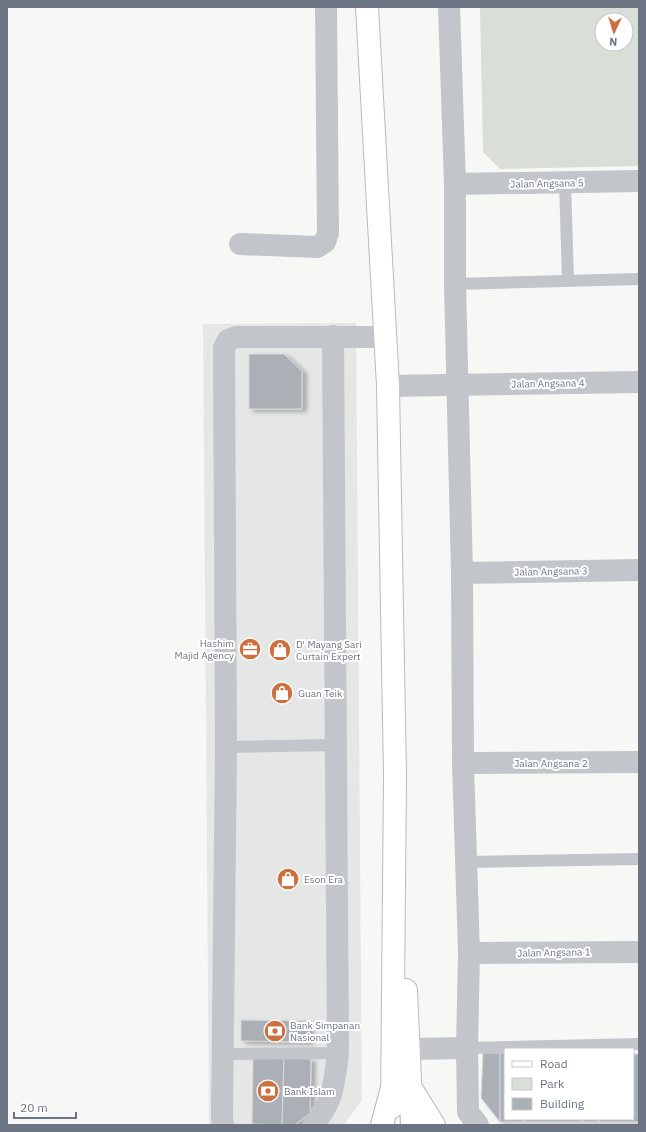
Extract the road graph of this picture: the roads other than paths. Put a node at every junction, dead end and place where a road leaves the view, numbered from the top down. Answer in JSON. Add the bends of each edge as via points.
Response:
{"nodes":[{"id":1,"x":326,"y":7,"type":"edge"},
{"id":2,"x":367,"y":7,"type":"edge"},
{"id":3,"x":449,"y":7,"type":"edge"},
{"id":4,"x":639,"y":181,"type":"edge"},
{"id":5,"x":564,"y":182,"type":"junction"},
{"id":6,"x":455,"y":184,"type":"junction"},
{"id":7,"x":240,"y":244,"type":"dead end"},
{"id":8,"x":639,"y":279,"type":"edge"},
{"id":9,"x":568,"y":280,"type":"junction"},
{"id":10,"x":455,"y":284,"type":"junction"},
{"id":11,"x":333,"y":336,"type":"junction"},
{"id":12,"x":385,"y":337,"type":"junction"},
{"id":13,"x":639,"y":382,"type":"edge"},
{"id":14,"x":458,"y":385,"type":"junction"},
{"id":15,"x":388,"y":386,"type":"junction"},
{"id":16,"x":639,"y":570,"type":"edge"},
{"id":17,"x":462,"y":573,"type":"junction"},
{"id":18,"x":335,"y":745,"type":"junction"},
{"id":19,"x":226,"y":747,"type":"junction"},
{"id":20,"x":639,"y":762,"type":"edge"},
{"id":21,"x":463,"y":763,"type":"junction"},
{"id":22,"x":395,"y":775,"type":"junction"},
{"id":23,"x":639,"y":858,"type":"edge"},
{"id":24,"x":466,"y":862,"type":"junction"},
{"id":25,"x":639,"y":952,"type":"edge"},
{"id":26,"x":469,"y":953,"type":"junction"},
{"id":27,"x":639,"y":1044,"type":"edge"},
{"id":28,"x":467,"y":1048,"type":"junction"},
{"id":29,"x":410,"y":1049,"type":"junction"},
{"id":30,"x":338,"y":1053,"type":"junction"},
{"id":31,"x":224,"y":1054,"type":"junction"},
{"id":32,"x":401,"y":1088,"type":"junction"},
{"id":33,"x":223,"y":1125,"type":"edge"},
{"id":34,"x":313,"y":1125,"type":"edge"},
{"id":35,"x":382,"y":1125,"type":"edge"},
{"id":36,"x":391,"y":1125,"type":"edge"},
{"id":37,"x":412,"y":1125,"type":"edge"},
{"id":38,"x":434,"y":1125,"type":"edge"},
{"id":39,"x":478,"y":1125,"type":"edge"}],
"edges":[{"from":1,"to":7,"type":"street","via":[[328,233],[324,242],[317,246]]},
{"from":2,"to":12,"type":"main road"},
{"from":3,"to":6,"type":"street"},
{"from":4,"to":5,"type":"street","name":"Jalan Angsana 5"},
{"from":5,"to":6,"type":"street","name":"Jalan Angsana 5"},
{"from":5,"to":9,"type":"lane"},
{"from":6,"to":10,"type":"street"},
{"from":8,"to":9,"type":"lane"},
{"from":9,"to":10,"type":"lane"},
{"from":10,"to":14,"type":"street"},
{"from":11,"to":12,"type":"street"},
{"from":11,"to":18,"type":"street"},
{"from":11,"to":19,"type":"street","via":[[236,337],[228,340],[224,348]]},
{"from":12,"to":15,"type":"main road"},
{"from":13,"to":14,"type":"street","name":"Jalan Angsana 4"},
{"from":14,"to":15,"type":"street","name":"Jalan Angsana 4"},
{"from":14,"to":17,"type":"street"},
{"from":15,"to":22,"type":"main road"},
{"from":16,"to":17,"type":"street","name":"Jalan Angsana 3"},
{"from":17,"to":21,"type":"street"},
{"from":18,"to":19,"type":"lane"},
{"from":18,"to":30,"type":"street"},
{"from":19,"to":31,"type":"street"},
{"from":20,"to":21,"type":"street","name":"Jalan Angsana 2"},
{"from":21,"to":24,"type":"street"},
{"from":22,"to":29,"type":"main road"},
{"from":22,"to":32,"type":"main road"},
{"from":23,"to":24,"type":"lane"},
{"from":24,"to":26,"type":"street"},
{"from":25,"to":26,"type":"street","name":"Jalan Angsana 1"},
{"from":26,"to":28,"type":"street"},
{"from":27,"to":28,"type":"lane"},
{"from":28,"to":29,"type":"street"},
{"from":28,"to":39,"type":"street","via":[[468,1112]]},
{"from":29,"to":32,"type":"main road"},
{"from":30,"to":31,"type":"lane"},
{"from":30,"to":34,"type":"street","via":[[333,1091],[325,1111]]},
{"from":31,"to":33,"type":"street"},
{"from":32,"to":35,"type":"main road"},
{"from":32,"to":36,"type":"main road"},
{"from":32,"to":37,"type":"main road"},
{"from":32,"to":38,"type":"main road"}]}
